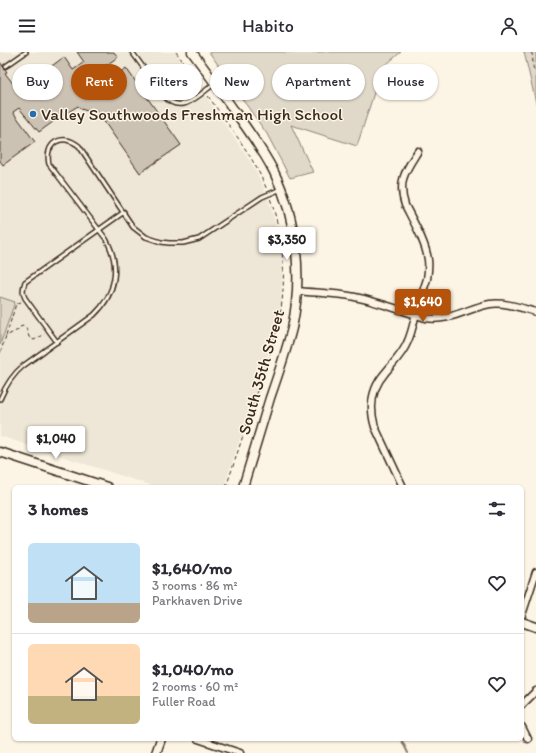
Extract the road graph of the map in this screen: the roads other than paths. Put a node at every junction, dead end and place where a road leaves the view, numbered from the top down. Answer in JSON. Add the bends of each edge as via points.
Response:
{"nodes":[{"id":1,"x":26,"y":52,"type":"edge"},
{"id":2,"x":132,"y":52,"type":"edge"},
{"id":3,"x":192,"y":52,"type":"edge"},
{"id":4,"x":6,"y":66,"type":"dead end"},
{"id":5,"x":210,"y":76,"type":"edge"},
{"id":6,"x":210,"y":87,"type":"edge"},
{"id":7,"x":227,"y":100,"type":"edge"},
{"id":8,"x":418,"y":151,"type":"dead end"},
{"id":9,"x":282,"y":189,"type":"junction"},
{"id":10,"x":124,"y":212,"type":"junction"},
{"id":11,"x":99,"y":229,"type":"junction"},
{"id":12,"x":297,"y":292,"type":"junction"},
{"id":13,"x":536,"y":312,"type":"edge"},
{"id":14,"x":416,"y":315,"type":"junction"},
{"id":15,"x":57,"y":342,"type":"junction"},
{"id":16,"x":0,"y":399,"type":"edge"},
{"id":17,"x":0,"y":452,"type":"edge"},
{"id":18,"x":101,"y":485,"type":"edge"},
{"id":19,"x":244,"y":485,"type":"edge"},
{"id":20,"x":403,"y":485,"type":"edge"},
{"id":21,"x":536,"y":572,"type":"edge"},
{"id":22,"x":524,"y":608,"type":"edge"},
{"id":23,"x":524,"y":623,"type":"edge"},
{"id":24,"x":536,"y":627,"type":"edge"},
{"id":25,"x":536,"y":691,"type":"edge"},
{"id":26,"x":524,"y":703,"type":"edge"},
{"id":27,"x":524,"y":731,"type":"edge"},
{"id":28,"x":528,"y":739,"type":"dead end"},
{"id":29,"x":160,"y":741,"type":"edge"},
{"id":30,"x":204,"y":741,"type":"edge"},
{"id":31,"x":156,"y":753,"type":"edge"},
{"id":32,"x":240,"y":753,"type":"edge"}],
"edges":[{"from":1,"to":4,"type":"lane"},
{"from":2,"to":6,"type":"lane","via":[[170,102],[184,104]]},
{"from":3,"to":5,"type":"street","name":"South 35th Street"},
{"from":7,"to":9,"type":"street","name":"South 35th Street","via":[[261,148]]},
{"from":8,"to":14,"type":"street","via":[[404,172],[402,181],[402,197],[427,252],[428,261],[427,279]]},
{"from":9,"to":10,"type":"lane","via":[[254,202],[199,239],[183,243],[166,243],[146,237],[133,227]]},
{"from":9,"to":12,"type":"street","name":"South 35th Street","via":[[294,238]]},
{"from":10,"to":11,"type":"lane"},
{"from":10,"to":11,"type":"lane","via":[[79,146],[67,140],[54,142],[47,156],[49,164]]},
{"from":11,"to":15,"type":"lane","via":[[113,256],[115,272],[111,292],[101,309]]},
{"from":11,"to":15,"type":"lane","via":[[25,282],[25,298]]},
{"from":12,"to":14,"type":"street","via":[[354,297]]},
{"from":12,"to":19,"type":"street","name":"South 35th Street","via":[[290,335]]},
{"from":13,"to":14,"type":"street","via":[[512,305],[491,304],[450,317],[434,319]]},
{"from":14,"to":20,"type":"street","via":[[408,342],[375,389],[371,408],[375,427]]},
{"from":15,"to":16,"type":"lane","via":[[16,372]]},
{"from":17,"to":18,"type":"street"},
{"from":21,"to":22,"type":"street"},
{"from":23,"to":24,"type":"street"},
{"from":25,"to":26,"type":"street"},
{"from":27,"to":28,"type":"street"},
{"from":29,"to":31,"type":"street"},
{"from":30,"to":32,"type":"street"}]}
